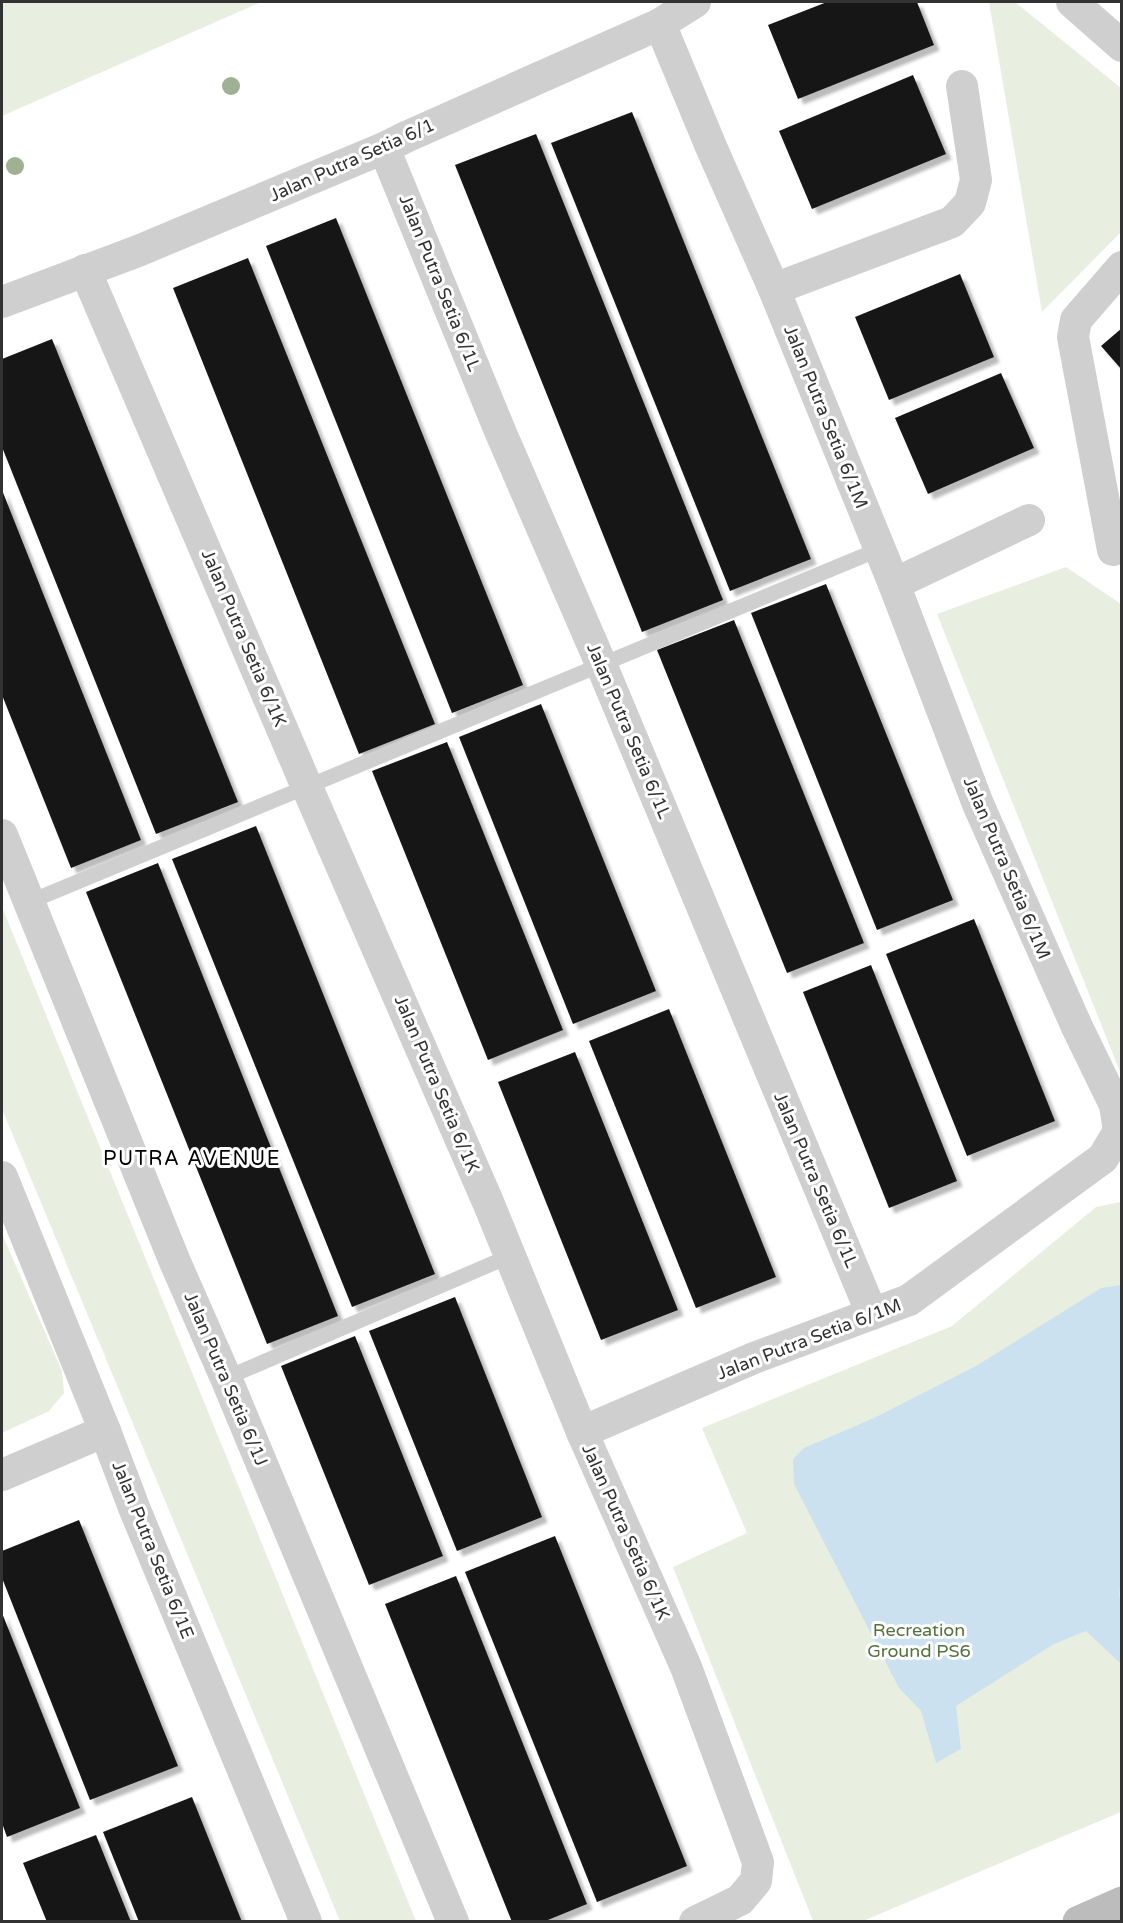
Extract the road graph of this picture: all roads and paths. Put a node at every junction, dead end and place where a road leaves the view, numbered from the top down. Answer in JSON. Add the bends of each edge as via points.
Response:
{"nodes":[{"id":1,"x":695,"y":2,"type":"edge"},
{"id":2,"x":1072,"y":2,"type":"edge"},
{"id":3,"x":660,"y":24,"type":"junction"},
{"id":4,"x":1122,"y":46,"type":"edge"},
{"id":5,"x":962,"y":86,"type":"dead end"},
{"id":6,"x":384,"y":148,"type":"junction"},
{"id":7,"x":1122,"y":267,"type":"edge"},
{"id":8,"x":85,"y":270,"type":"junction"},
{"id":9,"x":774,"y":289,"type":"junction"},
{"id":10,"x":2,"y":302,"type":"edge"},
{"id":11,"x":1029,"y":520,"type":"dead end"},
{"id":12,"x":880,"y":549,"type":"junction"},
{"id":13,"x":1113,"y":550,"type":"dead end"},
{"id":14,"x":894,"y":584,"type":"junction"},
{"id":15,"x":601,"y":664,"type":"junction"},
{"id":16,"x":307,"y":787,"type":"junction"},
{"id":17,"x":2,"y":836,"type":"edge"},
{"id":18,"x":29,"y":902,"type":"junction"},
{"id":19,"x":2,"y":1177,"type":"edge"},
{"id":20,"x":510,"y":1256,"type":"junction"},
{"id":21,"x":872,"y":1314,"type":"junction"},
{"id":22,"x":226,"y":1378,"type":"junction"},
{"id":23,"x":105,"y":1431,"type":"junction"},
{"id":24,"x":582,"y":1432,"type":"junction"},
{"id":25,"x":2,"y":1475,"type":"edge"},
{"id":26,"x":1122,"y":1903,"type":"edge"},
{"id":27,"x":306,"y":1922,"type":"edge"},
{"id":28,"x":453,"y":1922,"type":"edge"},
{"id":29,"x":695,"y":1922,"type":"edge"},
{"id":30,"x":1079,"y":1922,"type":"edge"}],
"edges":[{"from":1,"to":3,"type":"street","name":"Jalan Putra Setia 6/1"},
{"from":2,"to":4,"type":"street"},
{"from":3,"to":6,"type":"street","name":"Jalan Putra Setia 6/1"},
{"from":3,"to":9,"type":"street","name":"Jalan Putra Setia 6/1M"},
{"from":5,"to":9,"type":"street","via":[[975,180],[970,204],[952,222]]},
{"from":6,"to":8,"type":"street","name":"Jalan Putra Setia 6/1"},
{"from":6,"to":15,"type":"street","name":"Jalan Putra Setia 6/1L"},
{"from":7,"to":13,"type":"street","via":[[1076,320],[1073,337]]},
{"from":8,"to":10,"type":"street","name":"Jalan Putra Setia 6/1"},
{"from":8,"to":16,"type":"street","name":"Jalan Putra Setia 6/1K"},
{"from":9,"to":12,"type":"street","name":"Jalan Putra Setia 6/1M"},
{"from":11,"to":14,"type":"street"},
{"from":12,"to":14,"type":"street","name":"Jalan Putra Setia 6/1M"},
{"from":12,"to":15,"type":"lane"},
{"from":14,"to":21,"type":"street","name":"Jalan Putra Setia 6/1M","via":[[978,804],[1115,1105],[1119,1131],[1093,1165],[909,1300]]},
{"from":15,"to":16,"type":"lane"},
{"from":15,"to":21,"type":"street","name":"Jalan Putra Setia 6/1L"},
{"from":16,"to":18,"type":"lane"},
{"from":16,"to":20,"type":"street","name":"Jalan Putra Setia 6/1K"},
{"from":17,"to":18,"type":"street","name":"Jalan Putra Setia 6/1J"},
{"from":18,"to":22,"type":"street","name":"Jalan Putra Setia 6/1J"},
{"from":19,"to":23,"type":"street","name":"Jalan Putra Setia 6/1E"},
{"from":20,"to":22,"type":"lane"},
{"from":20,"to":24,"type":"street","name":"Jalan Putra Setia 6/1K"},
{"from":21,"to":24,"type":"street","name":"Jalan Putra Setia 6/1M","via":[[754,1358]]},
{"from":22,"to":28,"type":"street","name":"Jalan Putra Setia 6/1J"},
{"from":23,"to":25,"type":"street"},
{"from":23,"to":27,"type":"street","name":"Jalan Putra Setia 6/1E"},
{"from":24,"to":29,"type":"street","name":"Jalan Putra Setia 6/1K","via":[[686,1667],[758,1862],[756,1881],[740,1900]]},
{"from":26,"to":30,"type":"street"}]}
